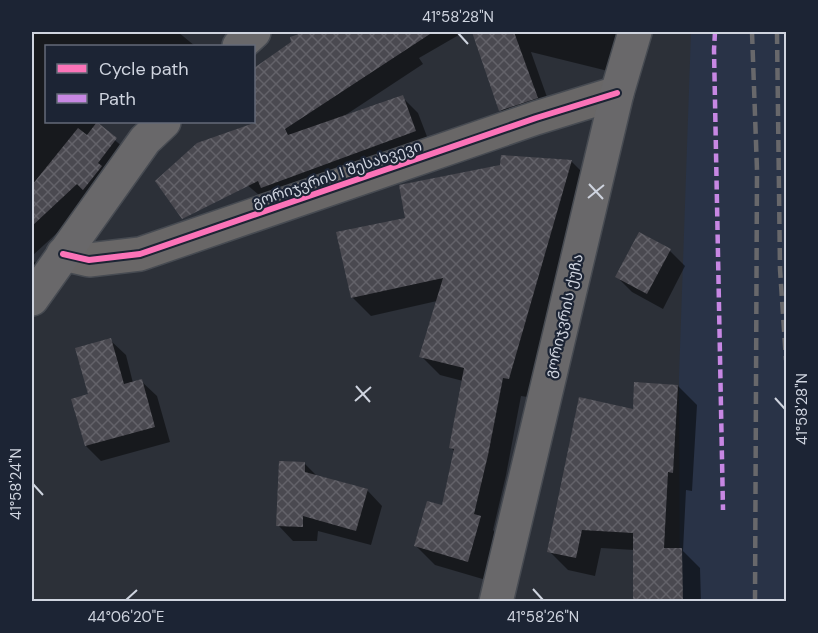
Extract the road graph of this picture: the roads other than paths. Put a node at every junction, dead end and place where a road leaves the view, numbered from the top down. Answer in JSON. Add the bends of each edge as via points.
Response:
{"nodes":[{"id":1,"x":254,"y":32,"type":"edge"},
{"id":2,"x":634,"y":32,"type":"edge"},
{"id":3,"x":240,"y":45,"type":"edge"},
{"id":4,"x":617,"y":93,"type":"junction"},
{"id":5,"x":163,"y":123,"type":"edge"},
{"id":6,"x":63,"y":254,"type":"junction"},
{"id":7,"x":32,"y":299,"type":"edge"},
{"id":8,"x":496,"y":602,"type":"edge"}],
"edges":[{"from":1,"to":3,"type":"main road"},
{"from":2,"to":4,"type":"main road","name":"გორიჯვრის ქუჩა"},
{"from":4,"to":6,"type":"street","name":"გორიჯვრის I შესახვევი","via":[[140,254],[89,260]]},
{"from":4,"to":8,"type":"main road","name":"გორიჯვრის ქუჩა"},
{"from":5,"to":6,"type":"main road","via":[[145,140]]},
{"from":6,"to":7,"type":"main road"}]}
